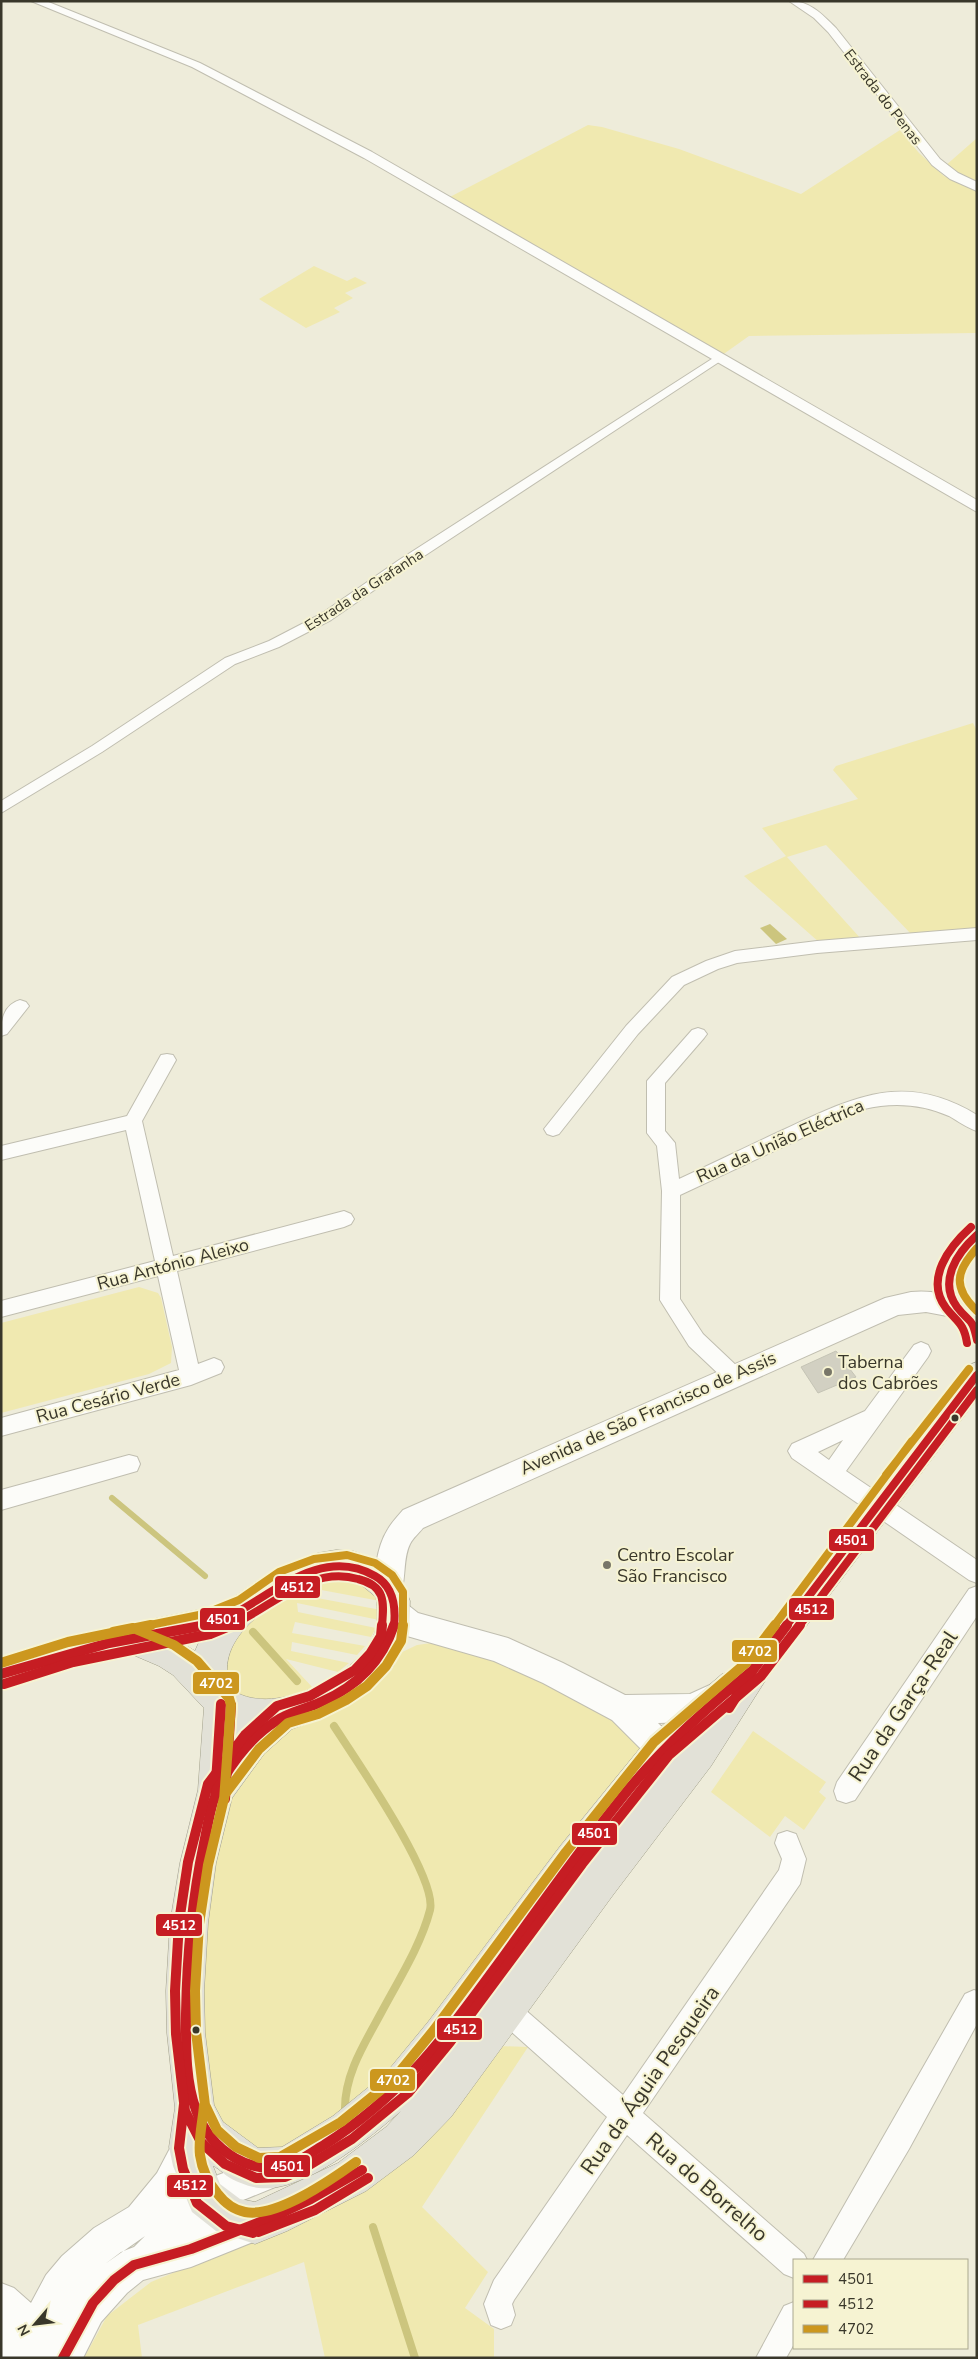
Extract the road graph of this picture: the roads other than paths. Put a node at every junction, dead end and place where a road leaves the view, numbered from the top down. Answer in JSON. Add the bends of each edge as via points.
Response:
{"nodes":[{"id":1,"x":36,"y":1,"type":"edge"},
{"id":2,"x":794,"y":1,"type":"edge"},
{"id":3,"x":977,"y":187,"type":"edge"},
{"id":4,"x":718,"y":358,"type":"junction"},
{"id":5,"x":977,"y":507,"type":"edge"},
{"id":6,"x":1,"y":808,"type":"edge"},
{"id":7,"x":977,"y":934,"type":"edge"},
{"id":8,"x":20,"y":1006,"type":"dead end"},
{"id":9,"x":1,"y":1030,"type":"edge"},
{"id":10,"x":698,"y":1034,"type":"dead end"},
{"id":11,"x":167,"y":1060,"type":"dead end"},
{"id":12,"x":133,"y":1121,"type":"junction"},
{"id":13,"x":977,"y":1124,"type":"edge"},
{"id":14,"x":553,"y":1129,"type":"dead end"},
{"id":15,"x":1,"y":1153,"type":"edge"},
{"id":16,"x":670,"y":1191,"type":"junction"},
{"id":17,"x":344,"y":1219,"type":"dead end"},
{"id":18,"x":977,"y":1235,"type":"edge"},
{"id":19,"x":166,"y":1266,"type":"junction"},
{"id":20,"x":1,"y":1309,"type":"edge"},
{"id":21,"x":971,"y":1322,"type":"edge"},
{"id":22,"x":921,"y":1351,"type":"dead end"},
{"id":23,"x":214,"y":1367,"type":"dead end"},
{"id":24,"x":974,"y":1374,"type":"edge"},
{"id":25,"x":733,"y":1375,"type":"junction"},
{"id":26,"x":191,"y":1376,"type":"junction"},
{"id":27,"x":873,"y":1417,"type":"junction"},
{"id":28,"x":1,"y":1428,"type":"edge"},
{"id":29,"x":129,"y":1464,"type":"dead end"},
{"id":30,"x":832,"y":1473,"type":"junction"},
{"id":31,"x":1,"y":1500,"type":"edge"},
{"id":32,"x":877,"y":1504,"type":"junction"},
{"id":33,"x":977,"y":1573,"type":"edge"},
{"id":34,"x":977,"y":1596,"type":"edge"},
{"id":35,"x":392,"y":1599,"type":"junction"},
{"id":36,"x":244,"y":1609,"type":"junction"},
{"id":37,"x":131,"y":1638,"type":"junction"},
{"id":38,"x":1,"y":1674,"type":"edge"},
{"id":39,"x":741,"y":1680,"type":"junction"},
{"id":40,"x":217,"y":1698,"type":"junction"},
{"id":41,"x":623,"y":1710,"type":"junction"},
{"id":42,"x":283,"y":1714,"type":"junction"},
{"id":43,"x":662,"y":1748,"type":"junction"},
{"id":44,"x":672,"y":1789,"type":"junction"},
{"id":45,"x":216,"y":1790,"type":"junction"},
{"id":46,"x":846,"y":1791,"type":"dead end"},
{"id":47,"x":787,"y":1843,"type":"dead end"},
{"id":48,"x":543,"y":1903,"type":"junction"},
{"id":49,"x":974,"y":2003,"type":"dead end"},
{"id":50,"x":506,"y":2010,"type":"junction"},
{"id":51,"x":459,"y":2014,"type":"junction"},
{"id":52,"x":625,"y":2115,"type":"junction"},
{"id":53,"x":198,"y":2131,"type":"junction"},
{"id":54,"x":282,"y":2167,"type":"junction"},
{"id":55,"x":206,"y":2198,"type":"junction"},
{"id":56,"x":139,"y":2221,"type":"junction"},
{"id":57,"x":255,"y":2223,"type":"junction"},
{"id":58,"x":828,"y":2259,"type":"edge"},
{"id":59,"x":793,"y":2263,"type":"edge"},
{"id":60,"x":134,"y":2265,"type":"junction"},
{"id":61,"x":501,"y":2315,"type":"dead end"},
{"id":62,"x":793,"y":2318,"type":"edge"},
{"id":63,"x":23,"y":2338,"type":"edge"},
{"id":64,"x":770,"y":2358,"type":"edge"}],
"edges":[{"from":1,"to":4,"type":"street","via":[[196,66],[359,150]]},
{"from":2,"to":3,"type":"street","name":"Estrada do Penas","via":[[818,16],[832,30],[936,162],[954,176]]},
{"from":4,"to":5,"type":"street"},
{"from":4,"to":6,"type":"street","name":"Estrada da Grafanha","via":[[326,617],[282,640],[230,661]]},
{"from":7,"to":14,"type":"street","via":[[817,947],[735,958],[712,965],[678,982],[632,1030]]},
{"from":8,"to":9,"type":"street"},
{"from":10,"to":16,"type":"street","via":[[656,1081],[656,1133],[666,1143]]},
{"from":11,"to":12,"type":"street"},
{"from":12,"to":15,"type":"street"},
{"from":12,"to":19,"type":"street"},
{"from":13,"to":16,"type":"street","name":"Rua da União Eléctrica","via":[[948,1108],[928,1102],[907,1098],[871,1100],[837,1112]]},
{"from":16,"to":25,"type":"street","via":[[670,1300],[696,1340]]},
{"from":17,"to":19,"type":"street","name":"Rua António Aleixo"},
{"from":18,"to":21,"type":"main road","via":[[954,1259],[949,1272],[949,1289]]},
{"from":19,"to":20,"type":"street","name":"Rua António Aleixo"},
{"from":19,"to":26,"type":"street"},
{"from":21,"to":25,"type":"street","name":"Avenida de São Francisco de Assis","via":[[931,1301],[916,1300],[894,1305]]},
{"from":22,"to":27,"type":"street"},
{"from":23,"to":26,"type":"street","name":"Rua Cesário Verde"},
{"from":24,"to":32,"type":"main road"},
{"from":25,"to":35,"type":"street","name":"Avenida de São Francisco de Assis","via":[[413,1519],[398,1538],[391,1564]]},
{"from":26,"to":28,"type":"street","name":"Rua Cesário Verde"},
{"from":27,"to":30,"type":"street"},
{"from":27,"to":30,"type":"street","via":[[799,1450]]},
{"from":29,"to":31,"type":"street"},
{"from":30,"to":32,"type":"street"},
{"from":32,"to":33,"type":"street"},
{"from":32,"to":39,"type":"main road"},
{"from":34,"to":46,"type":"street","name":"Rua da Garça-Real"},
{"from":35,"to":36,"type":"main road","via":[[385,1582],[371,1572],[346,1564],[315,1568],[284,1581]]},
{"from":35,"to":41,"type":"street","via":[[410,1624],[498,1648]]},
{"from":35,"to":42,"type":"main road","name":"Avenida de São Francisco de Assis","via":[[391,1639],[378,1660],[340,1692],[314,1705]]},
{"from":36,"to":37,"type":"main road","via":[[207,1624]]},
{"from":36,"to":40,"type":"main road","via":[[218,1635],[213,1648],[208,1672]]},
{"from":37,"to":38,"type":"main road","via":[[70,1652]]},
{"from":37,"to":40,"type":"main road","name":"Avenida de São Francisco de Assis","via":[[169,1654],[190,1668]]},
{"from":39,"to":41,"type":"street","via":[[692,1708]]},
{"from":39,"to":43,"type":"main road"},
{"from":39,"to":44,"type":"main road","via":[[699,1754]]},
{"from":40,"to":42,"type":"main road","name":"Avenida de São Francisco de Assis","via":[[237,1712],[256,1716]]},
{"from":40,"to":45,"type":"main road"},
{"from":41,"to":43,"type":"street"},
{"from":42,"to":45,"type":"main road","via":[[252,1742]]},
{"from":43,"to":44,"type":"street","via":[[670,1758]]},
{"from":43,"to":48,"type":"main road","via":[[574,1858]]},
{"from":44,"to":50,"type":"main road"},
{"from":45,"to":53,"type":"main road","via":[[198,1863],[189,1923],[185,1991]]},
{"from":47,"to":52,"type":"street","name":"Rua da Águia Pesqueira","via":[[794,1859],[791,1875]]},
{"from":48,"to":50,"type":"street","via":[[510,1967]]},
{"from":48,"to":51,"type":"main road"},
{"from":49,"to":58,"type":"street"},
{"from":50,"to":51,"type":"street"},
{"from":50,"to":52,"type":"street","name":"Rua do Borrelho"},
{"from":50,"to":57,"type":"main road","via":[[436,2103],[400,2141],[352,2177],[273,2218]]},
{"from":51,"to":54,"type":"main road","via":[[400,2086],[347,2130]]},
{"from":52,"to":59,"type":"street","name":"Rua do Borrelho"},
{"from":52,"to":61,"type":"street","name":"Rua da Águia Pesqueira","via":[[504,2290],[498,2304]]},
{"from":53,"to":54,"type":"main road","via":[[243,2163],[258,2168]]},
{"from":53,"to":55,"type":"main road","via":[[193,2166]]},
{"from":53,"to":56,"type":"street","via":[[172,2184]]},
{"from":54,"to":55,"type":"street"},
{"from":55,"to":56,"type":"street"},
{"from":55,"to":57,"type":"main road","via":[[230,2217]]},
{"from":55,"to":60,"type":"street","via":[[187,2224]]},
{"from":56,"to":63,"type":"street","via":[[93,2252],[42,2301],[26,2306]]},
{"from":57,"to":60,"type":"street","via":[[190,2249]]},
{"from":60,"to":63,"type":"street","via":[[93,2302]]},
{"from":62,"to":64,"type":"street"}]}
